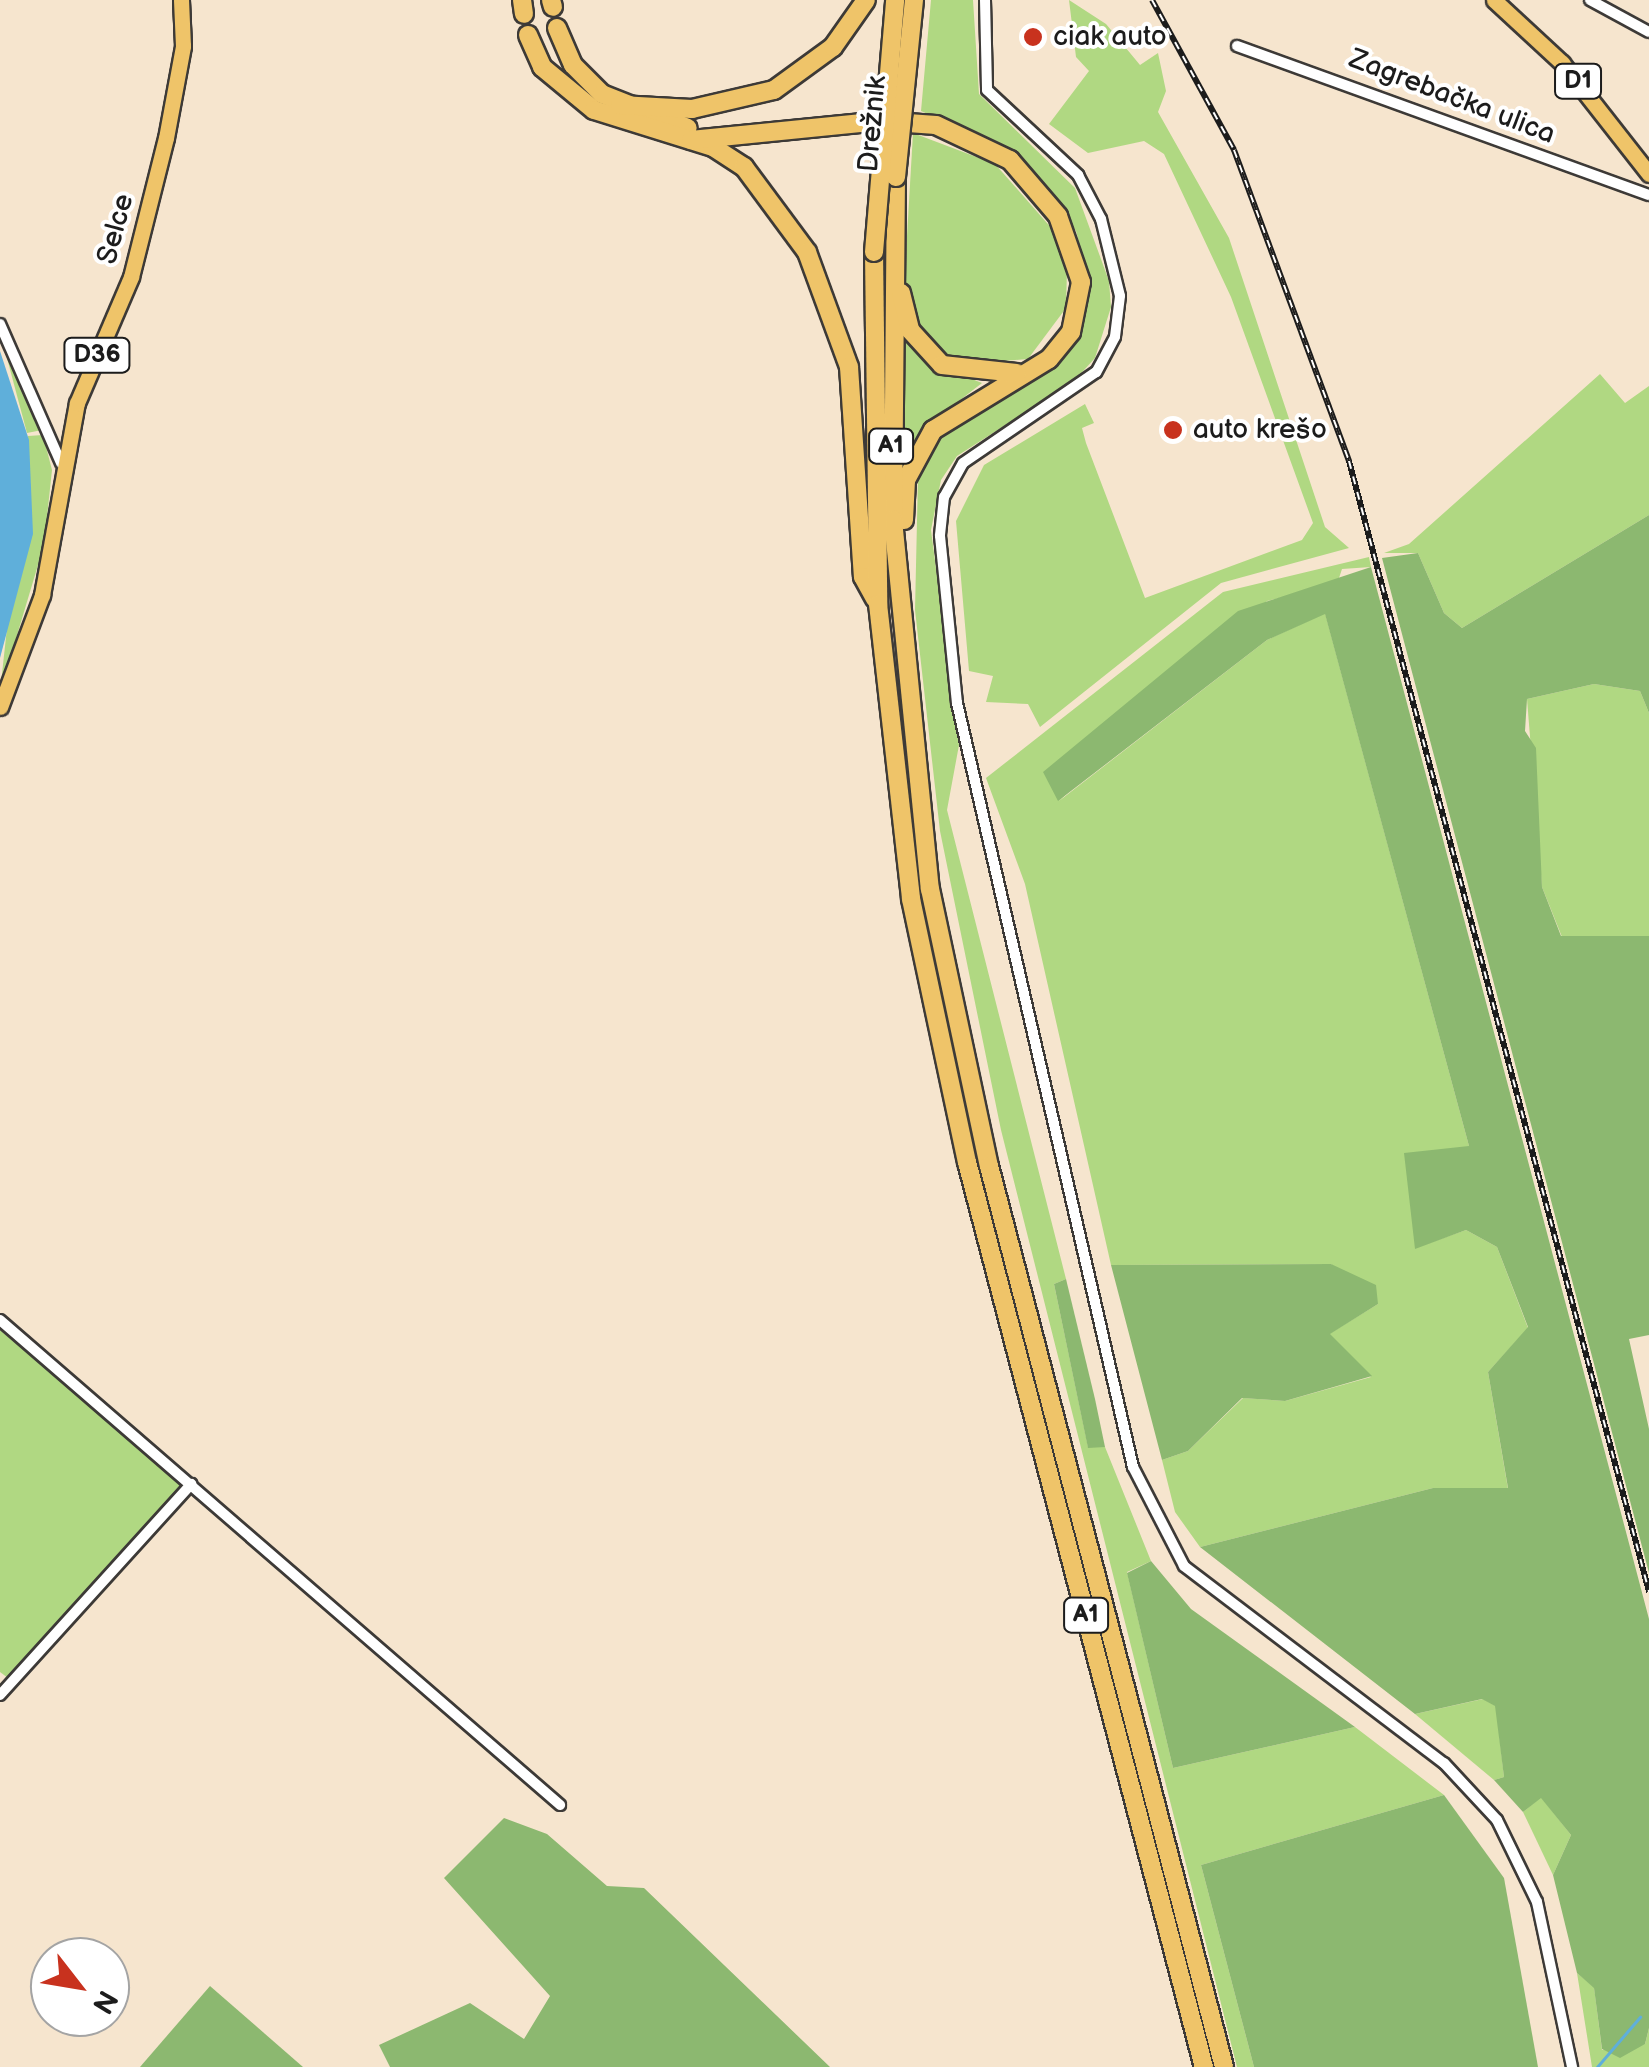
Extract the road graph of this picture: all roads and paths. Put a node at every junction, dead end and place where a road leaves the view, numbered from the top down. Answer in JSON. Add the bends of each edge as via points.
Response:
{"nodes":[{"id":1,"x":181,"y":0,"type":"edge"},
{"id":2,"x":866,"y":0,"type":"edge"},
{"id":3,"x":895,"y":0,"type":"edge"},
{"id":4,"x":914,"y":0,"type":"edge"},
{"id":5,"x":985,"y":0,"type":"edge"},
{"id":6,"x":1494,"y":0,"type":"edge"},
{"id":7,"x":1590,"y":0,"type":"edge"},
{"id":8,"x":557,"y":28,"type":"dead end"},
{"id":9,"x":1649,"y":32,"type":"edge"},
{"id":10,"x":528,"y":35,"type":"dead end"},
{"id":11,"x":1238,"y":46,"type":"dead end"},
{"id":12,"x":620,"y":105,"type":"junction"},
{"id":13,"x":737,"y":138,"type":"junction"},
{"id":14,"x":692,"y":140,"type":"junction"},
{"id":15,"x":1649,"y":174,"type":"edge"},
{"id":16,"x":1649,"y":195,"type":"edge"},
{"id":17,"x":883,"y":253,"type":"junction"},
{"id":18,"x":0,"y":324,"type":"edge"},
{"id":19,"x":1032,"y":370,"type":"junction"},
{"id":20,"x":61,"y":462,"type":"junction"},
{"id":21,"x":878,"y":604,"type":"junction"},
{"id":22,"x":900,"y":639,"type":"junction"},
{"id":23,"x":0,"y":707,"type":"edge"},
{"id":24,"x":0,"y":1320,"type":"edge"},
{"id":25,"x":190,"y":1484,"type":"junction"},
{"id":26,"x":0,"y":1695,"type":"edge"},
{"id":27,"x":560,"y":1806,"type":"dead end"},
{"id":28,"x":1204,"y":2067,"type":"edge"},
{"id":29,"x":1224,"y":2067,"type":"edge"},
{"id":30,"x":1572,"y":2067,"type":"edge"}],
"edges":[{"from":1,"to":20,"type":"main road","name":"Selce","number":"D36","via":[[173,102],[131,277]]},
{"from":2,"to":12,"type":"highway","via":[[813,66],[750,99]]},
{"from":3,"to":17,"type":"highway","name":"Drežnik","number":"A1","bridge":true},
{"from":4,"to":17,"type":"highway","name":"Drežnik","number":"A1","bridge":true},
{"from":5,"to":30,"type":"street","via":[[987,90],[1090,193],[1120,306],[1112,346],[1089,380],[976,451],[944,497],[947,626],[972,765],[1148,1508],[1218,1598],[1426,1748],[1497,1820],[1537,1902]]},
{"from":6,"to":15,"type":"main road","name":"Zagrebačka ulica","number":"D1","via":[[1562,62]]},
{"from":7,"to":9,"type":"street"},
{"from":8,"to":12,"type":"highway","via":[[573,65]]},
{"from":10,"to":14,"type":"highway","via":[[542,67],[594,110]]},
{"from":11,"to":16,"type":"street","name":"Zagrebačka ulica"},
{"from":12,"to":13,"type":"highway"},
{"from":13,"to":14,"type":"highway"},
{"from":13,"to":19,"type":"highway","via":[[920,122],[1010,160],[1058,216],[1081,282],[1071,332]]},
{"from":14,"to":21,"type":"highway","via":[[728,156],[766,190],[824,288],[849,367],[863,576]]},
{"from":17,"to":19,"type":"highway","via":[[902,312],[930,355],[978,375]]},
{"from":17,"to":21,"type":"highway","number":"A1"},
{"from":17,"to":22,"type":"highway","number":"A1"},
{"from":18,"to":20,"type":"street"},
{"from":19,"to":22,"type":"highway","via":[[948,418],[912,462],[904,500],[909,609]]},
{"from":20,"to":23,"type":"main road","name":"Selce","number":"D36","via":[[42,595]]},
{"from":21,"to":28,"type":"highway","number":"A1","via":[[900,823],[934,1015]]},
{"from":22,"to":29,"type":"highway","number":"A1","via":[[951,1000]]},
{"from":24,"to":25,"type":"street"},
{"from":25,"to":26,"type":"street"},
{"from":25,"to":27,"type":"street"}]}
